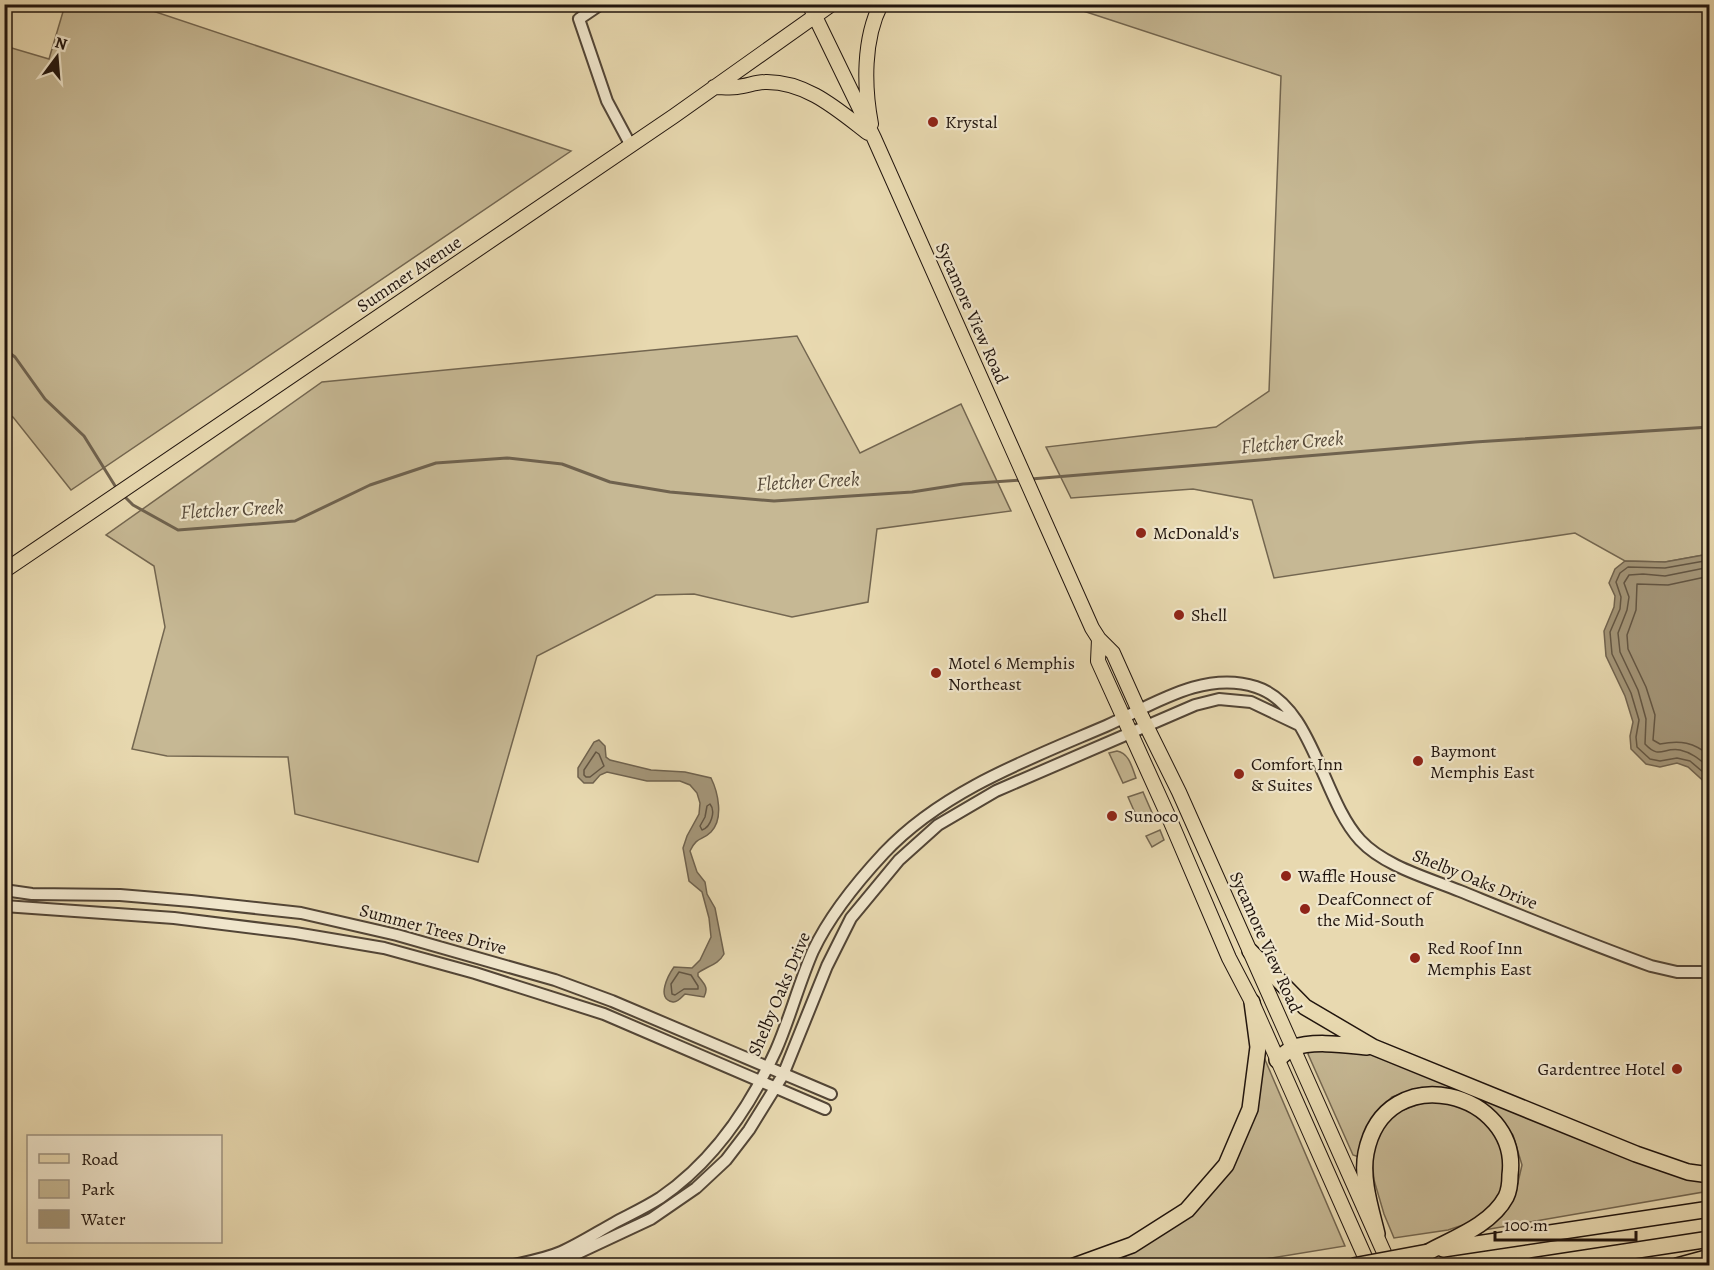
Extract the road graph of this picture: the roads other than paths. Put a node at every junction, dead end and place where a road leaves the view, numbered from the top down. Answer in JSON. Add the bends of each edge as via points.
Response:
{"nodes":[{"id":1,"x":601,"y":4,"type":"edge"},
{"id":2,"x":832,"y":4,"type":"edge"},
{"id":3,"x":881,"y":4,"type":"edge"},
{"id":4,"x":811,"y":10,"type":"edge"},
{"id":5,"x":714,"y":87,"type":"junction"},
{"id":6,"x":874,"y":138,"type":"junction"},
{"id":7,"x":630,"y":144,"type":"junction"},
{"id":8,"x":4,"y":571,"type":"edge"},
{"id":9,"x":1099,"y":639,"type":"junction"},
{"id":10,"x":1138,"y":711,"type":"junction"},
{"id":11,"x":1123,"y":718,"type":"junction"},
{"id":12,"x":1297,"y":724,"type":"junction"},
{"id":13,"x":1147,"y":725,"type":"junction"},
{"id":14,"x":1130,"y":732,"type":"junction"},
{"id":15,"x":4,"y":890,"type":"edge"},
{"id":16,"x":95,"y":895,"type":"junction"},
{"id":17,"x":4,"y":906,"type":"edge"},
{"id":18,"x":94,"y":912,"type":"junction"},
{"id":19,"x":1250,"y":951,"type":"junction"},
{"id":20,"x":1710,"y":972,"type":"edge"},
{"id":21,"x":1252,"y":1002,"type":"junction"},
{"id":22,"x":1373,"y":1047,"type":"junction"},
{"id":23,"x":1293,"y":1048,"type":"junction"},
{"id":24,"x":1277,"y":1060,"type":"junction"},
{"id":25,"x":767,"y":1068,"type":"junction"},
{"id":26,"x":783,"y":1075,"type":"junction"},
{"id":27,"x":759,"y":1082,"type":"junction"},
{"id":28,"x":775,"y":1089,"type":"junction"},
{"id":29,"x":831,"y":1094,"type":"dead end"},
{"id":30,"x":825,"y":1109,"type":"dead end"},
{"id":31,"x":1710,"y":1175,"type":"edge"},
{"id":32,"x":1710,"y":1209,"type":"edge"},
{"id":33,"x":1377,"y":1234,"type":"junction"},
{"id":34,"x":1710,"y":1239,"type":"edge"},
{"id":35,"x":1428,"y":1252,"type":"junction"},
{"id":36,"x":557,"y":1254,"type":"junction"},
{"id":37,"x":1710,"y":1257,"type":"edge"},
{"id":38,"x":509,"y":1266,"type":"edge"},
{"id":39,"x":1074,"y":1266,"type":"edge"},
{"id":40,"x":1353,"y":1266,"type":"edge"},
{"id":41,"x":1369,"y":1266,"type":"edge"},
{"id":42,"x":1390,"y":1266,"type":"edge"},
{"id":43,"x":1533,"y":1266,"type":"edge"},
{"id":44,"x":1677,"y":1266,"type":"edge"}],
"edges":[{"from":1,"to":7,"type":"street","via":[[579,19],[607,101]]},
{"from":2,"to":4,"type":"main road","name":"Summer Avenue"},
{"from":3,"to":6,"type":"main road","via":[[872,30],[867,69]]},
{"from":4,"to":5,"type":"main road","name":"Summer Avenue"},
{"from":4,"to":6,"type":"main road","name":"Sycamore View Road"},
{"from":5,"to":6,"type":"main road","via":[[785,84],[837,108]]},
{"from":5,"to":7,"type":"main road","name":"Summer Avenue"},
{"from":6,"to":9,"type":"main road","name":"Sycamore View Road"},
{"from":7,"to":8,"type":"main road","name":"Summer Avenue"},
{"from":9,"to":10,"type":"main road","name":"Sycamore View Road","via":[[1113,653]]},
{"from":9,"to":11,"type":"main road","name":"Sycamore View Road","via":[[1098,662]]},
{"from":10,"to":11,"type":"street","name":"Shelby Oaks Drive"},
{"from":10,"to":12,"type":"street","name":"Shelby Oaks Drive","via":[[1201,685],[1235,683],[1259,687],[1286,705]]},
{"from":10,"to":13,"type":"main road","name":"Sycamore View Road"},
{"from":11,"to":14,"type":"main road","name":"Sycamore View Road"},
{"from":11,"to":25,"type":"street","name":"Shelby Oaks Drive","via":[[941,805],[885,852],[828,922]]},
{"from":12,"to":13,"type":"street","name":"Shelby Oaks Drive","via":[[1257,704],[1228,698],[1195,705]]},
{"from":12,"to":20,"type":"street","name":"Shelby Oaks Drive","via":[[1338,808],[1360,841],[1374,852],[1651,966],[1677,972]]},
{"from":13,"to":14,"type":"street","name":"Shelby Oaks Drive"},
{"from":13,"to":19,"type":"main road","name":"Sycamore View Road"},
{"from":14,"to":21,"type":"main road","name":"Sycamore View Road"},
{"from":14,"to":26,"type":"street","name":"Shelby Oaks Drive","via":[[996,791],[938,825],[899,860],[851,918]]},
{"from":15,"to":16,"type":"street","name":"Summer Trees Drive"},
{"from":16,"to":18,"type":"street"},
{"from":16,"to":25,"type":"street","name":"Summer Trees Drive","via":[[301,914],[397,935],[555,980]]},
{"from":17,"to":18,"type":"street","name":"Summer Trees Drive"},
{"from":18,"to":27,"type":"street","name":"Summer Trees Drive","via":[[295,933],[384,948],[604,1014]]},
{"from":19,"to":22,"type":"highway","via":[[1305,1007]]},
{"from":19,"to":23,"type":"main road","name":"Sycamore View Road"},
{"from":21,"to":24,"type":"main road","name":"Sycamore View Road"},
{"from":21,"to":39,"type":"highway","via":[[1258,1047],[1250,1109],[1226,1165],[1187,1210],[1132,1245]]},
{"from":22,"to":23,"type":"highway","via":[[1329,1043]]},
{"from":22,"to":31,"type":"highway","via":[[1636,1154],[1688,1172]]},
{"from":23,"to":24,"type":"highway"},
{"from":23,"to":33,"type":"main road","name":"Sycamore View Road"},
{"from":24,"to":41,"type":"main road","name":"Sycamore View Road"},
{"from":25,"to":26,"type":"street","name":"Summer Trees Drive"},
{"from":25,"to":27,"type":"street","name":"Shelby Oaks Drive"},
{"from":26,"to":28,"type":"street","name":"Shelby Oaks Drive"},
{"from":26,"to":29,"type":"street","name":"Summer Trees Drive"},
{"from":27,"to":28,"type":"street","name":"Summer Trees Drive"},
{"from":27,"to":36,"type":"street","name":"Shelby Oaks Drive","via":[[731,1129],[704,1161],[661,1197]]},
{"from":28,"to":30,"type":"street","name":"Summer Trees Drive"},
{"from":28,"to":36,"type":"street","name":"Shelby Oaks Drive","via":[[726,1160],[696,1188],[651,1219],[613,1238],[572,1256]]},
{"from":32,"to":35,"type":"highway"},
{"from":33,"to":35,"type":"highway","via":[[1366,1185],[1365,1154],[1373,1129],[1397,1102],[1413,1096],[1446,1095],[1464,1101],[1494,1121],[1503,1135],[1512,1165],[1507,1196],[1494,1213]]},
{"from":33,"to":42,"type":"main road","name":"Sycamore View Road"},
{"from":34,"to":43,"type":"highway"},
{"from":35,"to":40,"type":"highway","bridge":true},
{"from":36,"to":38,"type":"street","name":"Shelby Oaks Drive"},
{"from":37,"to":44,"type":"highway"}]}
